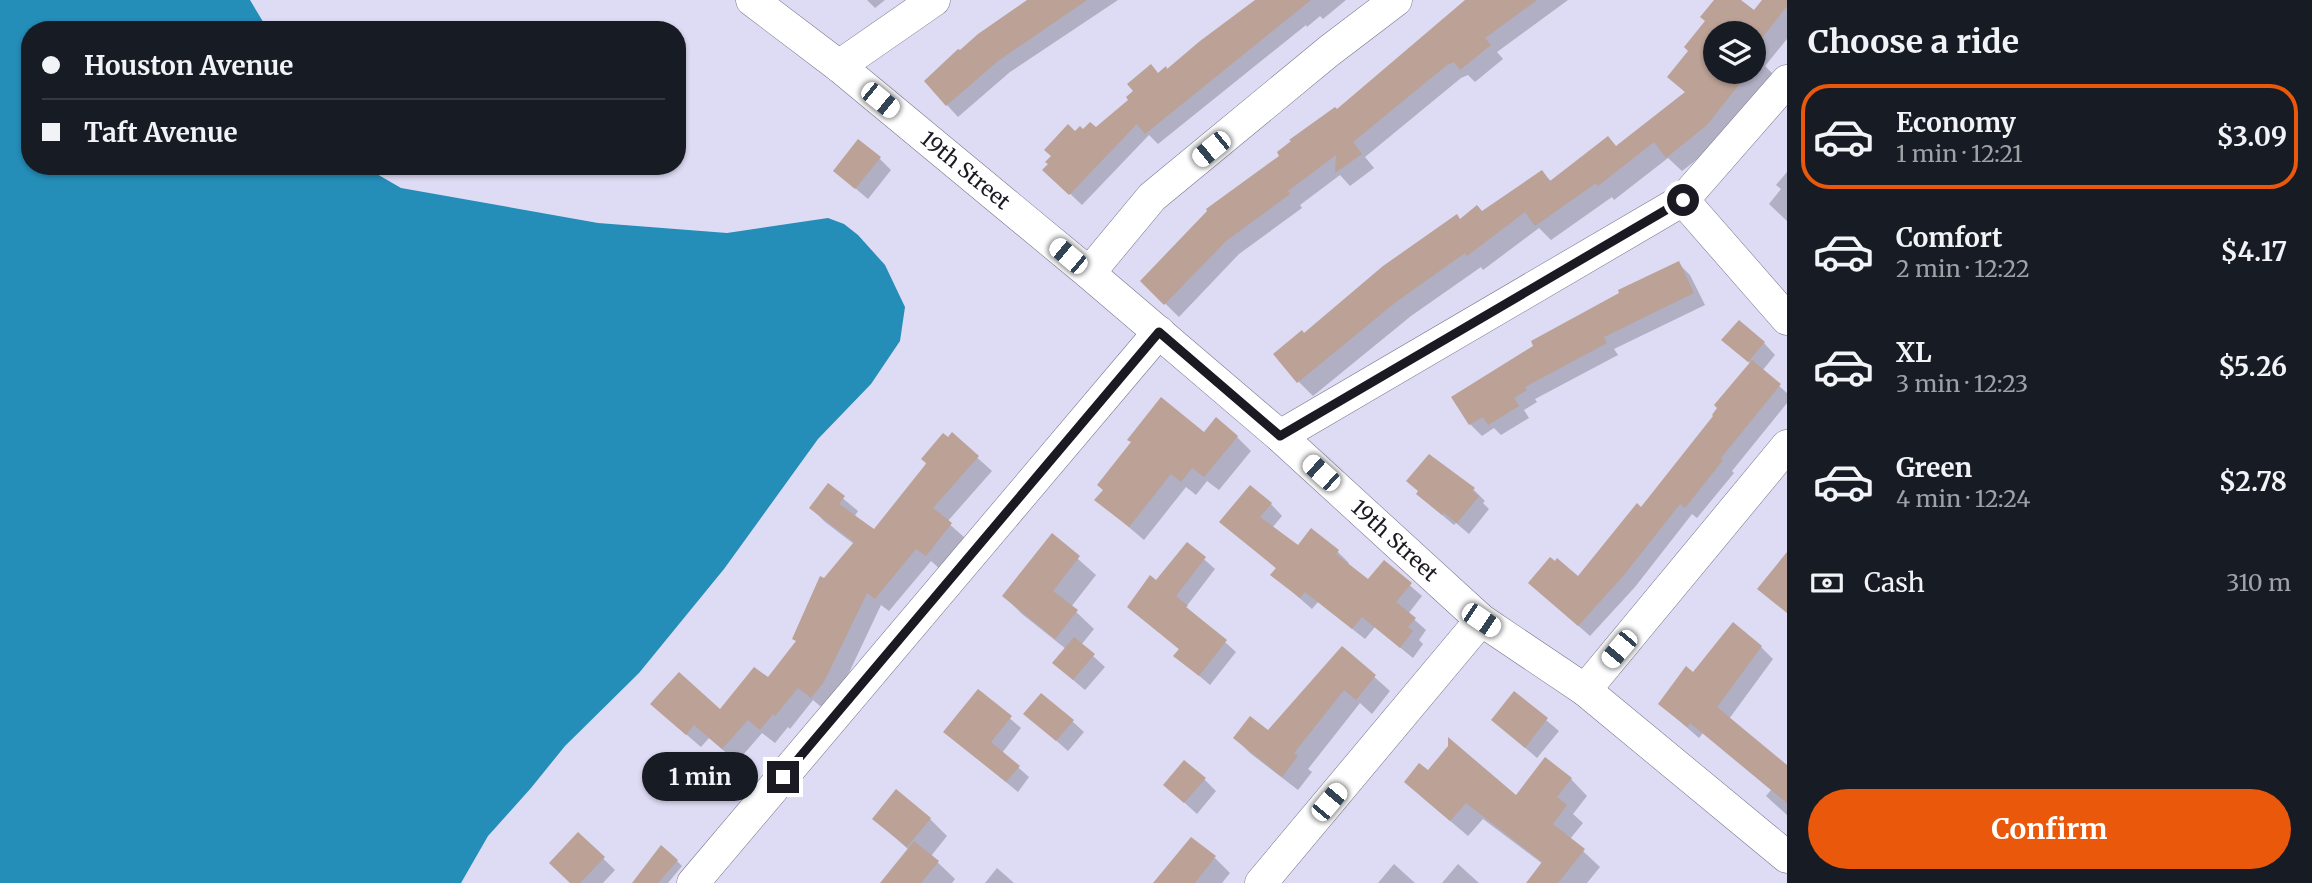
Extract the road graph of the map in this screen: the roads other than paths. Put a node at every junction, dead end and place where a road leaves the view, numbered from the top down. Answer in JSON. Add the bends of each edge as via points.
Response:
{"nodes":[{"id":1,"x":752,"y":0,"type":"edge"},
{"id":2,"x":934,"y":0,"type":"edge"},
{"id":3,"x":1396,"y":0,"type":"edge"},
{"id":4,"x":839,"y":66,"type":"junction"},
{"id":5,"x":1787,"y":81,"type":"edge"},
{"id":6,"x":1683,"y":200,"type":"junction"},
{"id":7,"x":1089,"y":273,"type":"junction"},
{"id":8,"x":1787,"y":319,"type":"edge"},
{"id":9,"x":1159,"y":332,"type":"junction"},
{"id":10,"x":1280,"y":436,"type":"junction"},
{"id":11,"x":1787,"y":446,"type":"edge"},
{"id":12,"x":1481,"y":620,"type":"junction"},
{"id":13,"x":1585,"y":690,"type":"junction"},
{"id":14,"x":1787,"y":857,"type":"edge"},
{"id":15,"x":693,"y":883,"type":"edge"},
{"id":16,"x":1261,"y":883,"type":"edge"}],
"edges":[{"from":1,"to":4,"type":"street","name":"19th Street"},
{"from":2,"to":4,"type":"street"},
{"from":3,"to":7,"type":"street","via":[[1152,197]]},
{"from":4,"to":7,"type":"street","name":"19th Street"},
{"from":5,"to":6,"type":"street"},
{"from":6,"to":8,"type":"street"},
{"from":6,"to":10,"type":"street"},
{"from":7,"to":9,"type":"street","name":"19th Street"},
{"from":9,"to":10,"type":"street","name":"19th Street"},
{"from":9,"to":15,"type":"street"},
{"from":10,"to":12,"type":"street","name":"19th Street"},
{"from":11,"to":13,"type":"street"},
{"from":12,"to":13,"type":"street","name":"19th Street"},
{"from":12,"to":16,"type":"street"},
{"from":13,"to":14,"type":"street","name":"19th Street"}]}
